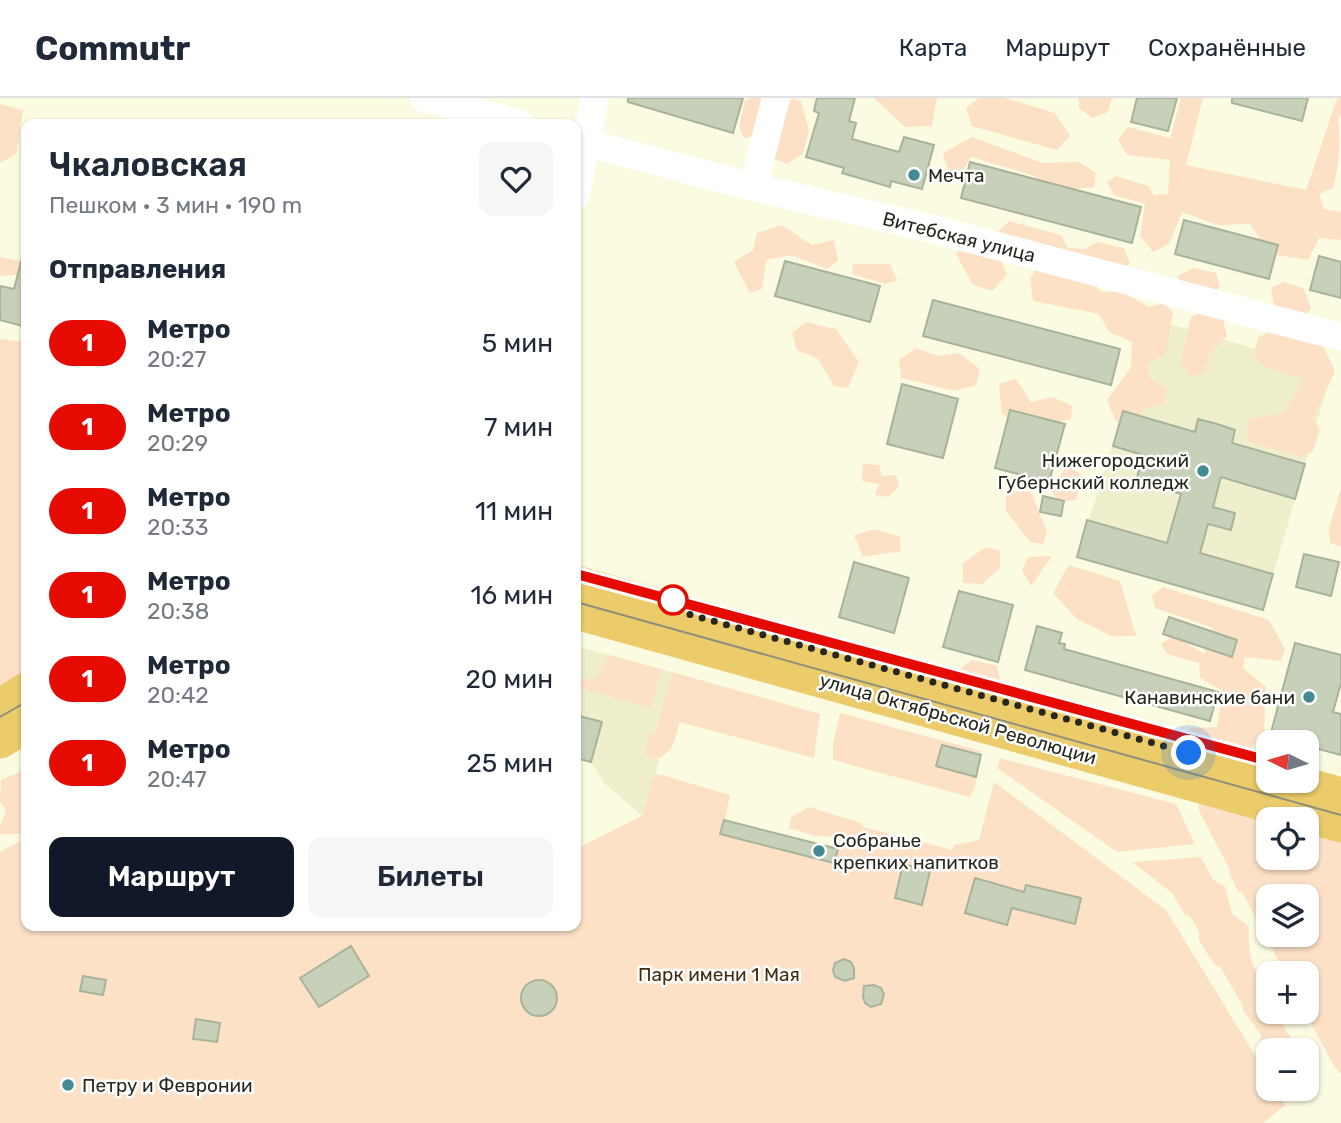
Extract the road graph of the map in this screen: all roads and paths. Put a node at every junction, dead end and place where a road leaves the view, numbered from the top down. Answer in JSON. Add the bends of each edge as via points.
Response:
{"nodes":[{"id":1,"x":424,"y":98,"type":"edge"},
{"id":2,"x":595,"y":98,"type":"edge"},
{"id":3,"x":776,"y":98,"type":"edge"},
{"id":4,"x":502,"y":119,"type":"edge"},
{"id":5,"x":581,"y":141,"type":"edge"},
{"id":6,"x":753,"y":187,"type":"junction"},
{"id":7,"x":1341,"y":337,"type":"edge"},
{"id":8,"x":581,"y":585,"type":"edge"},
{"id":9,"x":581,"y":613,"type":"edge"},
{"id":10,"x":790,"y":657,"type":"junction"},
{"id":11,"x":839,"y":671,"type":"junction"},
{"id":12,"x":21,"y":693,"type":"edge"},
{"id":13,"x":0,"y":706,"type":"edge"},
{"id":14,"x":21,"y":729,"type":"edge"},
{"id":15,"x":0,"y":741,"type":"edge"},
{"id":16,"x":1256,"y":772,"type":"edge"},
{"id":17,"x":1320,"y":789,"type":"edge"},
{"id":18,"x":1341,"y":795,"type":"edge"},
{"id":19,"x":1341,"y":825,"type":"edge"}],
"edges":[{"from":1,"to":4,"type":"street"},
{"from":2,"to":5,"type":"street"},
{"from":3,"to":6,"type":"street"},
{"from":5,"to":6,"type":"street","name":"Витебская улица"},
{"from":6,"to":7,"type":"street","name":"Витебская улица","via":[[929,228]]},
{"from":8,"to":10,"type":"main road","name":"улица Октябрьской Революции"},
{"from":9,"to":10,"type":"main road","name":"улица Октябрьской Революции"},
{"from":10,"to":11,"type":"main road","name":"улица Октябрьской Революции"},
{"from":11,"to":16,"type":"main road","name":"улица Октябрьской Революции"},
{"from":11,"to":19,"type":"main road","name":"улица Октябрьской Революции"},
{"from":12,"to":13,"type":"main road"},
{"from":14,"to":15,"type":"main road"},
{"from":17,"to":18,"type":"main road"}]}
